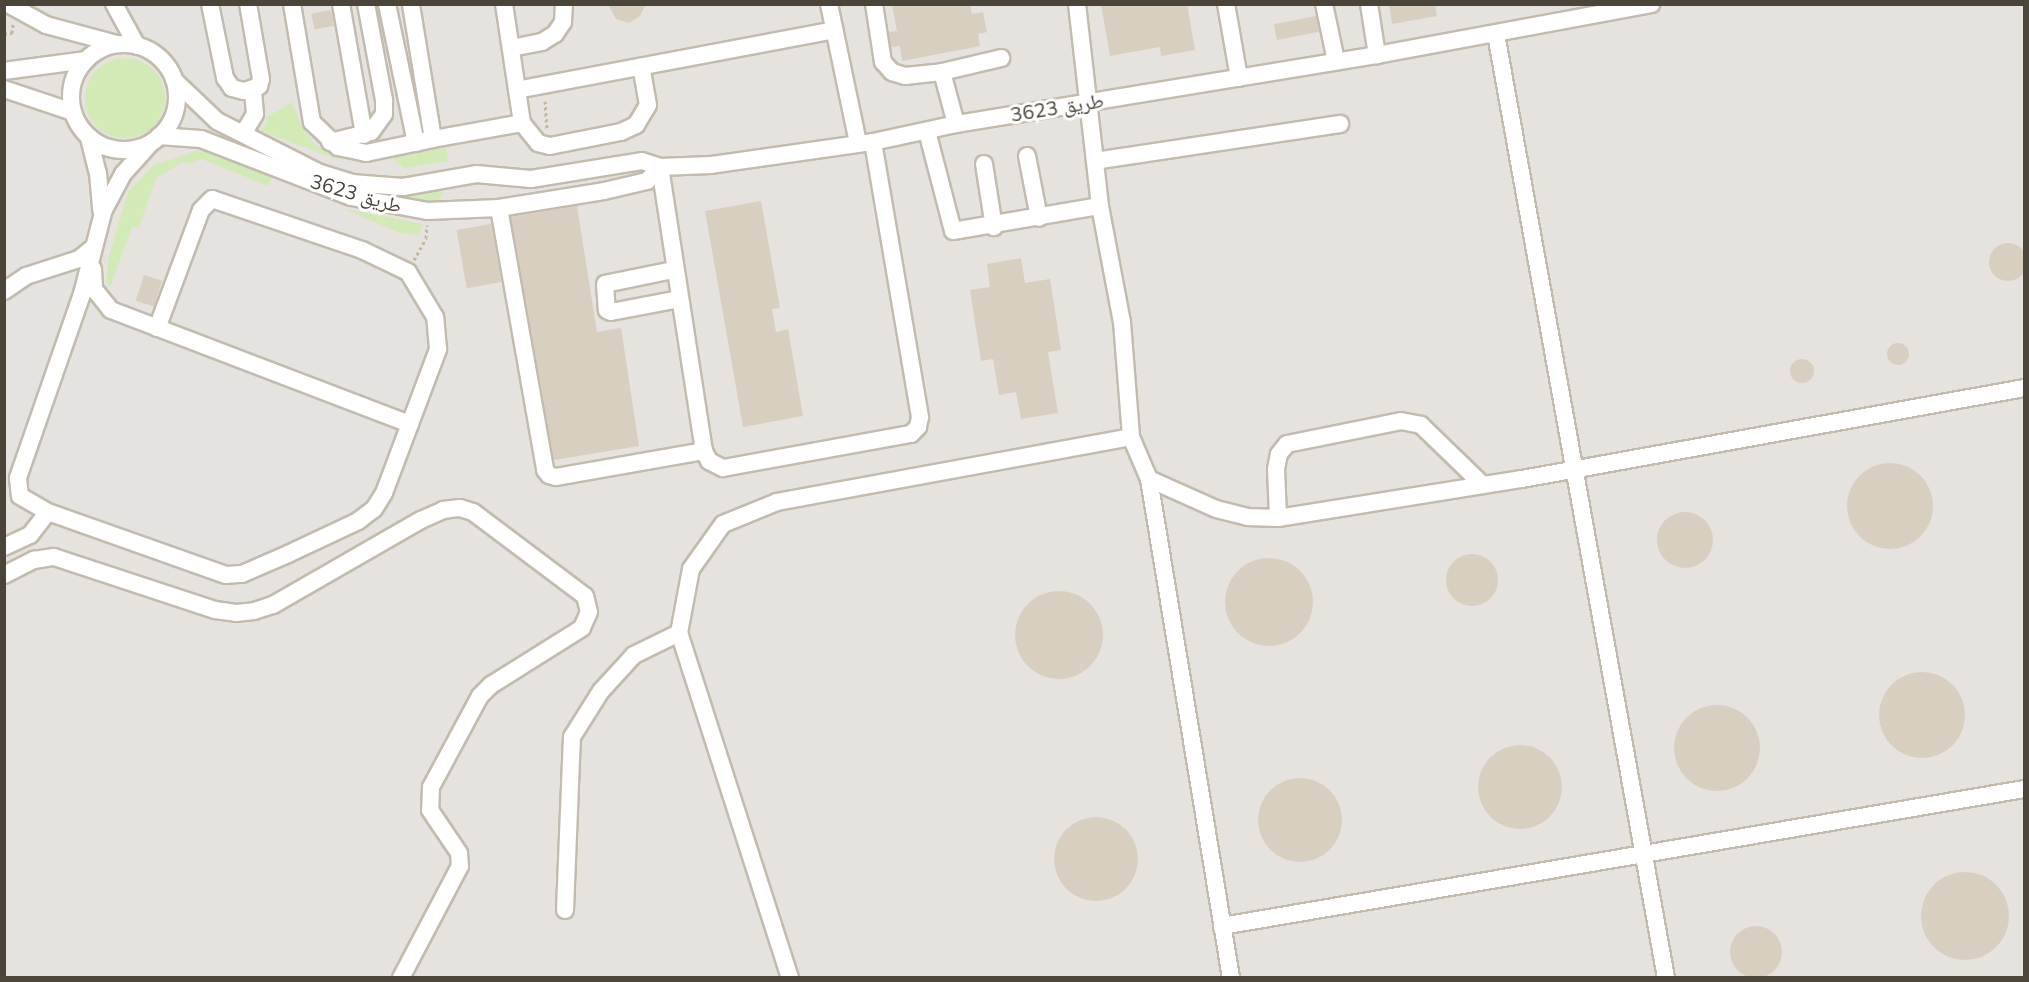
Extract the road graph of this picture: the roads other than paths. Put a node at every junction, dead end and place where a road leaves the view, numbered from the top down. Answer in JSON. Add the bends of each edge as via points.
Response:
{"nodes":[{"id":1,"x":8,"y":4,"type":"edge"},
{"id":2,"x":114,"y":4,"type":"edge"},
{"id":3,"x":210,"y":4,"type":"edge"},
{"id":4,"x":248,"y":4,"type":"edge"},
{"id":5,"x":292,"y":4,"type":"edge"},
{"id":6,"x":341,"y":4,"type":"edge"},
{"id":7,"x":366,"y":4,"type":"edge"},
{"id":8,"x":387,"y":4,"type":"edge"},
{"id":9,"x":411,"y":4,"type":"edge"},
{"id":10,"x":504,"y":4,"type":"edge"},
{"id":11,"x":564,"y":4,"type":"edge"},
{"id":12,"x":829,"y":4,"type":"edge"},
{"id":13,"x":874,"y":4,"type":"edge"},
{"id":14,"x":1077,"y":4,"type":"edge"},
{"id":15,"x":1226,"y":4,"type":"edge"},
{"id":16,"x":1324,"y":4,"type":"edge"},
{"id":17,"x":1369,"y":4,"type":"edge"},
{"id":18,"x":1649,"y":5,"type":"edge"},
{"id":19,"x":834,"y":30,"type":"junction"},
{"id":20,"x":1491,"y":35,"type":"junction"},
{"id":21,"x":118,"y":44,"type":"junction"},
{"id":22,"x":137,"y":46,"type":"junction"},
{"id":23,"x":511,"y":48,"type":"junction"},
{"id":24,"x":1377,"y":55,"type":"junction"},
{"id":25,"x":1001,"y":58,"type":"dead end"},
{"id":26,"x":86,"y":60,"type":"junction"},
{"id":27,"x":1335,"y":61,"type":"junction"},
{"id":28,"x":641,"y":67,"type":"junction"},
{"id":29,"x":4,"y":71,"type":"edge"},
{"id":30,"x":942,"y":72,"type":"junction"},
{"id":31,"x":1239,"y":78,"type":"junction"},
{"id":32,"x":174,"y":80,"type":"junction"},
{"id":33,"x":4,"y":89,"type":"edge"},
{"id":34,"x":253,"y":90,"type":"junction"},
{"id":35,"x":517,"y":90,"type":"junction"},
{"id":36,"x":1091,"y":103,"type":"junction"},
{"id":37,"x":73,"y":112,"type":"junction"},
{"id":38,"x":522,"y":123,"type":"junction"},
{"id":39,"x":956,"y":124,"type":"junction"},
{"id":40,"x":1340,"y":124,"type":"dead end"},
{"id":41,"x":927,"y":131,"type":"junction"},
{"id":42,"x":243,"y":134,"type":"junction"},
{"id":43,"x":364,"y":135,"type":"junction"},
{"id":44,"x":89,"y":138,"type":"junction"},
{"id":45,"x":434,"y":139,"type":"junction"},
{"id":46,"x":155,"y":140,"type":"junction"},
{"id":47,"x":330,"y":142,"type":"junction"},
{"id":48,"x":416,"y":143,"type":"junction"},
{"id":49,"x":865,"y":143,"type":"junction"},
{"id":50,"x":1027,"y":156,"type":"dead end"},
{"id":51,"x":1095,"y":161,"type":"junction"},
{"id":52,"x":984,"y":164,"type":"dead end"},
{"id":53,"x":660,"y":167,"type":"junction"},
{"id":54,"x":1100,"y":206,"type":"junction"},
{"id":55,"x":499,"y":208,"type":"junction"},
{"id":56,"x":1039,"y":218,"type":"junction"},
{"id":57,"x":100,"y":221,"type":"junction"},
{"id":58,"x":994,"y":227,"type":"junction"},
{"id":59,"x":94,"y":247,"type":"junction"},
{"id":60,"x":73,"y":261,"type":"junction"},
{"id":61,"x":673,"y":270,"type":"junction"},
{"id":62,"x":84,"y":284,"type":"junction"},
{"id":63,"x":4,"y":291,"type":"edge"},
{"id":64,"x":679,"y":299,"type":"junction"},
{"id":65,"x":157,"y":328,"type":"junction"},
{"id":66,"x":2025,"y":388,"type":"edge"},
{"id":67,"x":410,"y":424,"type":"junction"},
{"id":68,"x":1131,"y":437,"type":"junction"},
{"id":69,"x":704,"y":451,"type":"junction"},
{"id":70,"x":1573,"y":469,"type":"junction"},
{"id":71,"x":1149,"y":479,"type":"junction"},
{"id":72,"x":1483,"y":485,"type":"junction"},
{"id":73,"x":11,"y":486,"type":"edge"},
{"id":74,"x":48,"y":512,"type":"junction"},
{"id":75,"x":1278,"y":518,"type":"junction"},
{"id":76,"x":4,"y":547,"type":"edge"},
{"id":77,"x":4,"y":575,"type":"edge"},
{"id":78,"x":679,"y":633,"type":"junction"},
{"id":79,"x":2025,"y":789,"type":"edge"},
{"id":80,"x":1645,"y":857,"type":"junction"},
{"id":81,"x":565,"y":910,"type":"dead end"},
{"id":82,"x":1222,"y":926,"type":"junction"},
{"id":83,"x":401,"y":978,"type":"edge"},
{"id":84,"x":790,"y":978,"type":"edge"},
{"id":85,"x":1231,"y":978,"type":"edge"},
{"id":86,"x":1666,"y":978,"type":"edge"}],
"edges":[{"from":1,"to":21,"type":"street","via":[[46,25]]},
{"from":2,"to":22,"type":"street"},
{"from":3,"to":34,"type":"street","via":[[225,78],[231,88]]},
{"from":4,"to":34,"type":"street","via":[[261,79]]},
{"from":5,"to":47,"type":"street","via":[[309,113]]},
{"from":6,"to":43,"type":"street"},
{"from":7,"to":43,"type":"street","via":[[385,107],[377,127]]},
{"from":8,"to":48,"type":"street"},
{"from":9,"to":45,"type":"street"},
{"from":10,"to":23,"type":"street"},
{"from":11,"to":23,"type":"street","via":[[563,22],[555,34],[542,42]]},
{"from":12,"to":19,"type":"street"},
{"from":13,"to":30,"type":"street","via":[[883,62],[892,72],[905,76]]},
{"from":14,"to":36,"type":"street"},
{"from":15,"to":31,"type":"street"},
{"from":16,"to":27,"type":"street"},
{"from":17,"to":24,"type":"street"},
{"from":18,"to":20,"type":"street"},
{"from":19,"to":28,"type":"street"},
{"from":19,"to":49,"type":"street"},
{"from":20,"to":24,"type":"street","name":"طريق 3623"},
{"from":20,"to":70,"type":"street","via":[[1527,200]]},
{"from":21,"to":22,"type":"street"},
{"from":21,"to":26,"type":"street"},
{"from":22,"to":32,"type":"street","via":[[163,62]]},
{"from":23,"to":35,"type":"street"},
{"from":24,"to":27,"type":"street","name":"طريق 3623"},
{"from":25,"to":30,"type":"street"},
{"from":26,"to":29,"type":"street"},
{"from":26,"to":37,"type":"street","via":[[72,84]]},
{"from":27,"to":31,"type":"street","name":"طريق 3623"},
{"from":28,"to":35,"type":"street"},
{"from":28,"to":38,"type":"street","via":[[648,105],[642,119],[629,130],[550,146],[532,139]]},
{"from":30,"to":39,"type":"street"},
{"from":31,"to":36,"type":"street","name":"طريق 3623"},
{"from":32,"to":42,"type":"street","name":"طريق 3623","via":[[207,112]]},
{"from":32,"to":46,"type":"street","via":[[175,110]]},
{"from":33,"to":37,"type":"street"},
{"from":34,"to":42,"type":"street","via":[[255,114]]},
{"from":35,"to":38,"type":"street"},
{"from":36,"to":39,"type":"street","name":"طريق 3623"},
{"from":36,"to":51,"type":"street"},
{"from":37,"to":44,"type":"street"},
{"from":38,"to":45,"type":"street"},
{"from":39,"to":41,"type":"street","name":"طريق 3623"},
{"from":40,"to":51,"type":"street"},
{"from":41,"to":49,"type":"street","name":"طريق 3623"},
{"from":41,"to":58,"type":"street","via":[[949,227],[959,233]]},
{"from":42,"to":53,"type":"street","name":"طريق 3623","via":[[320,173],[386,188],[476,174],[531,179],[642,161]]},
{"from":43,"to":47,"type":"street"},
{"from":44,"to":46,"type":"street","via":[[105,147],[124,150]]},
{"from":44,"to":57,"type":"street","via":[[100,182]]},
{"from":45,"to":48,"type":"street"},
{"from":46,"to":55,"type":"street","name":"طريق 3623","via":[[201,139],[351,197],[427,211]]},
{"from":46,"to":57,"type":"street","via":[[115,185]]},
{"from":47,"to":48,"type":"street","via":[[366,153]]},
{"from":49,"to":53,"type":"street","name":"طريق 3623","via":[[711,165]]},
{"from":49,"to":69,"type":"street","via":[[920,417],[918,427],[911,435],[723,468],[709,461]]},
{"from":50,"to":56,"type":"street"},
{"from":51,"to":54,"type":"street"},
{"from":52,"to":58,"type":"street"},
{"from":53,"to":55,"type":"street","name":"طريق 3623","via":[[646,181],[631,185]]},
{"from":53,"to":61,"type":"street"},
{"from":54,"to":56,"type":"street"},
{"from":54,"to":68,"type":"street","via":[[1122,322]]},
{"from":55,"to":69,"type":"street","via":[[545,470],[549,475],[556,477]]},
{"from":56,"to":58,"type":"street"},
{"from":57,"to":59,"type":"street"},
{"from":59,"to":60,"type":"street"},
{"from":59,"to":62,"type":"street"},
{"from":59,"to":65,"type":"street","via":[[92,280],[104,304]]},
{"from":60,"to":62,"type":"street"},
{"from":60,"to":63,"type":"street","via":[[26,276]]},
{"from":61,"to":64,"type":"street"},
{"from":61,"to":64,"type":"street","via":[[605,284],[606,310]]},
{"from":62,"to":73,"type":"street"},
{"from":64,"to":69,"type":"street"},
{"from":65,"to":67,"type":"street"},
{"from":65,"to":67,"type":"street","via":[[201,210],[212,199],[362,250],[408,272],[435,317],[439,338],[436,359]]},
{"from":66,"to":70,"type":"street"},
{"from":67,"to":74,"type":"street","via":[[384,493],[367,516],[242,574],[210,573]]},
{"from":68,"to":71,"type":"street"},
{"from":68,"to":78,"type":"street","via":[[777,502],[723,524],[691,569]]},
{"from":70,"to":72,"type":"street"},
{"from":70,"to":80,"type":"street"},
{"from":71,"to":75,"type":"street","via":[[1216,509],[1247,517]]},
{"from":71,"to":82,"type":"street"},
{"from":72,"to":75,"type":"street"},
{"from":72,"to":75,"type":"street","via":[[1421,425],[1401,421],[1287,444],[1279,454],[1276,469]]},
{"from":73,"to":74,"type":"street","via":[[23,500]]},
{"from":74,"to":76,"type":"street","via":[[30,536]]},
{"from":77,"to":83,"type":"street","via":[[34,560],[54,557],[215,610],[254,611],[273,605],[421,520],[443,510],[460,508],[473,512],[585,596],[589,612],[582,628],[491,685],[480,696],[431,787],[430,810],[459,853],[460,867]]},
{"from":78,"to":81,"type":"street","via":[[634,655],[601,691],[572,737]]},
{"from":78,"to":84,"type":"street"},
{"from":79,"to":80,"type":"street"},
{"from":80,"to":82,"type":"street"},
{"from":80,"to":86,"type":"street"},
{"from":82,"to":85,"type":"street"}]}
